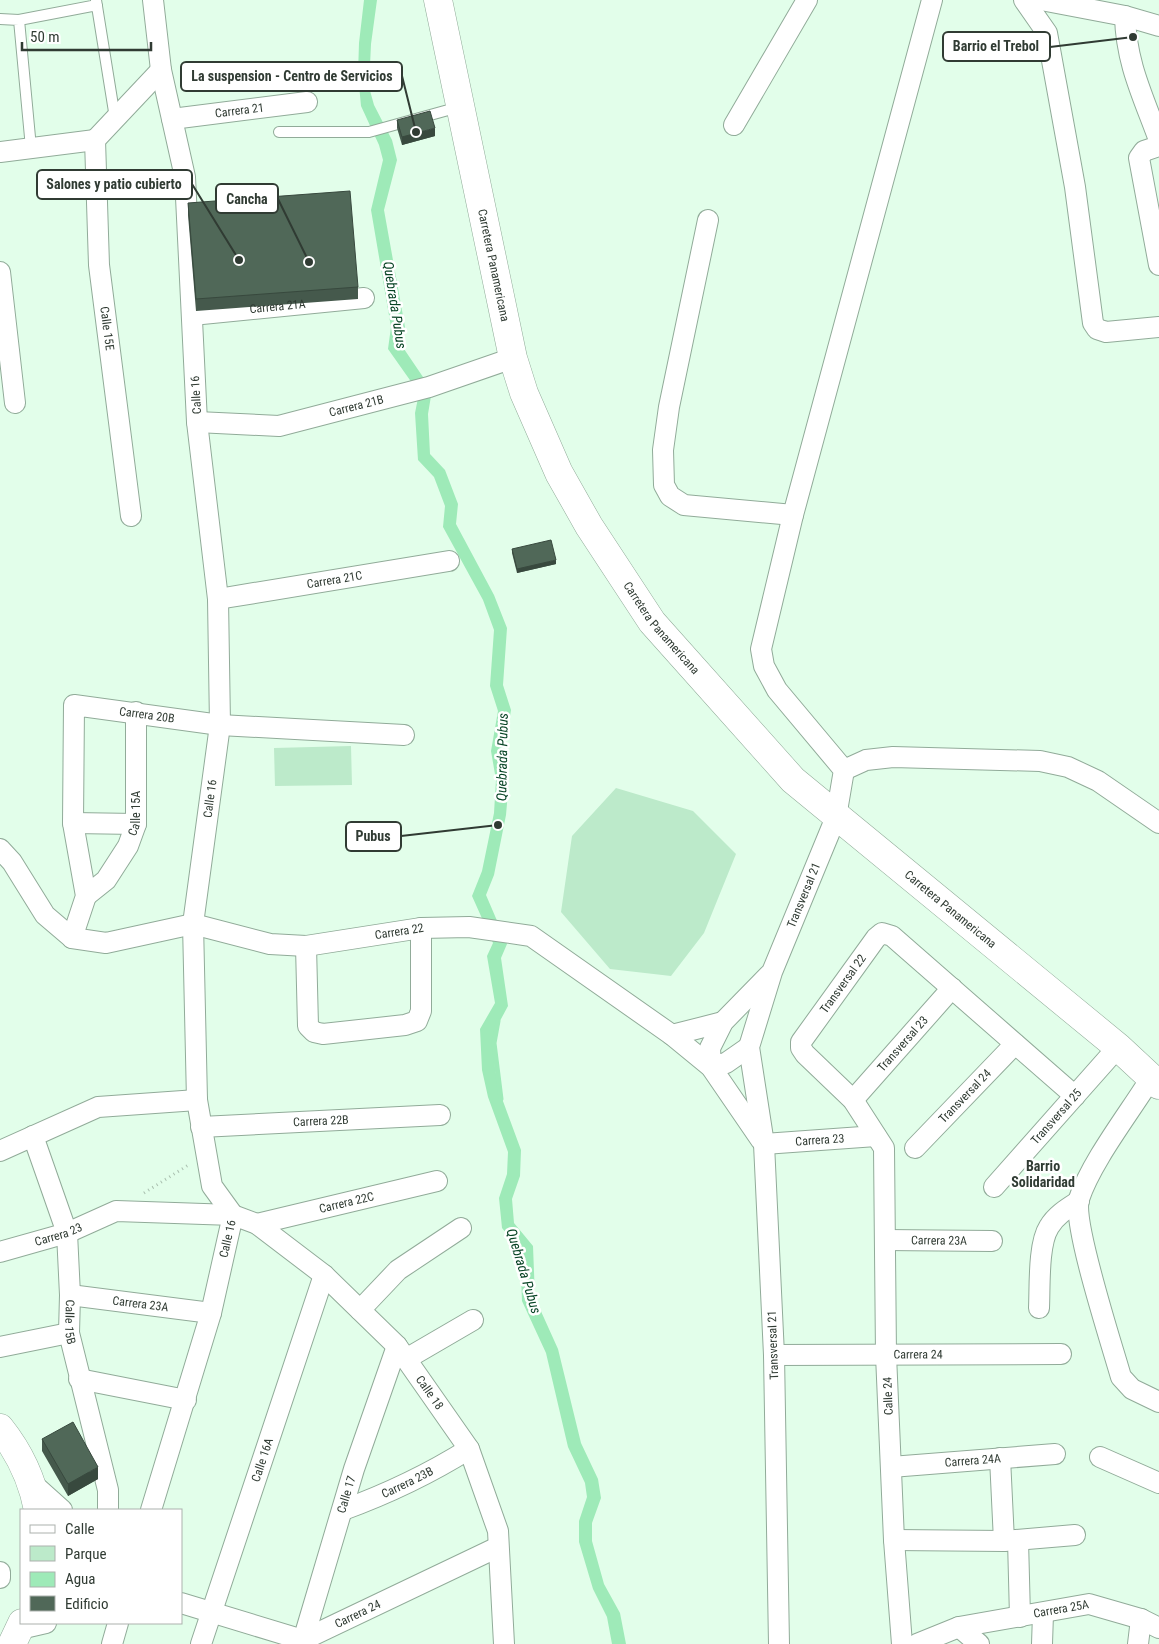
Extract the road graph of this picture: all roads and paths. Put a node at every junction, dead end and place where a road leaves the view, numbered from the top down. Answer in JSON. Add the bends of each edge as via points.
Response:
{"nodes":[{"id":1,"x":153,"y":0,"type":"edge"},
{"id":2,"x":438,"y":0,"type":"edge"},
{"id":3,"x":807,"y":0,"type":"edge"},
{"id":4,"x":932,"y":0,"type":"edge"},
{"id":5,"x":1024,"y":0,"type":"edge"},
{"id":6,"x":1041,"y":0,"type":"edge"},
{"id":7,"x":97,"y":2,"type":"edge"},
{"id":8,"x":1126,"y":16,"type":"junction"},
{"id":9,"x":0,"y":19,"type":"edge"},
{"id":10,"x":19,"y":20,"type":"junction"},
{"id":11,"x":1159,"y":26,"type":"edge"},
{"id":12,"x":161,"y":70,"type":"junction"},
{"id":13,"x":307,"y":102,"type":"dead end"},
{"id":14,"x":459,"y":107,"type":"junction"},
{"id":15,"x":116,"y":119,"type":"junction"},
{"id":16,"x":172,"y":119,"type":"junction"},
{"id":17,"x":734,"y":125,"type":"dead end"},
{"id":18,"x":279,"y":132,"type":"dead end"},
{"id":19,"x":95,"y":140,"type":"junction"},
{"id":20,"x":1159,"y":140,"type":"edge"},
{"id":21,"x":1159,"y":146,"type":"edge"},
{"id":22,"x":31,"y":148,"type":"junction"},
{"id":23,"x":0,"y":152,"type":"edge"},
{"id":24,"x":708,"y":220,"type":"dead end"},
{"id":25,"x":1159,"y":265,"type":"edge"},
{"id":26,"x":0,"y":272,"type":"edge"},
{"id":27,"x":364,"y":298,"type":"dead end"},
{"id":28,"x":192,"y":315,"type":"junction"},
{"id":29,"x":1159,"y":327,"type":"edge"},
{"id":30,"x":512,"y":358,"type":"junction"},
{"id":31,"x":6,"y":371,"type":"edge"},
{"id":32,"x":15,"y":403,"type":"dead end"},
{"id":33,"x":197,"y":422,"type":"junction"},
{"id":34,"x":793,"y":514,"type":"junction"},
{"id":35,"x":131,"y":516,"type":"dead end"},
{"id":36,"x":449,"y":561,"type":"dead end"},
{"id":37,"x":218,"y":599,"type":"junction"},
{"id":38,"x":136,"y":712,"type":"junction"},
{"id":39,"x":220,"y":725,"type":"junction"},
{"id":40,"x":404,"y":735,"type":"dead end"},
{"id":41,"x":844,"y":770,"type":"junction"},
{"id":42,"x":836,"y":817,"type":"junction"},
{"id":43,"x":1159,"y":822,"type":"edge"},
{"id":44,"x":73,"y":823,"type":"junction"},
{"id":45,"x":136,"y":824,"type":"junction"},
{"id":46,"x":0,"y":850,"type":"edge"},
{"id":47,"x":86,"y":896,"type":"junction"},
{"id":48,"x":193,"y":924,"type":"junction"},
{"id":49,"x":421,"y":928,"type":"junction"},
{"id":50,"x":72,"y":938,"type":"junction"},
{"id":51,"x":306,"y":946,"type":"junction"},
{"id":52,"x":772,"y":972,"type":"junction"},
{"id":53,"x":952,"y":988,"type":"junction"},
{"id":54,"x":723,"y":1022,"type":"junction"},
{"id":55,"x":672,"y":1035,"type":"junction"},
{"id":56,"x":1015,"y":1044,"type":"junction"},
{"id":57,"x":749,"y":1047,"type":"junction"},
{"id":58,"x":1118,"y":1047,"type":"junction"},
{"id":59,"x":711,"y":1068,"type":"junction"},
{"id":60,"x":1155,"y":1081,"type":"edge"},
{"id":61,"x":1075,"y":1096,"type":"junction"},
{"id":62,"x":197,"y":1100,"type":"junction"},
{"id":63,"x":854,"y":1100,"type":"junction"},
{"id":64,"x":440,"y":1115,"type":"dead end"},
{"id":65,"x":201,"y":1127,"type":"junction"},
{"id":66,"x":33,"y":1136,"type":"junction"},
{"id":67,"x":880,"y":1142,"type":"junction"},
{"id":68,"x":764,"y":1144,"type":"junction"},
{"id":69,"x":915,"y":1148,"type":"dead end"},
{"id":70,"x":0,"y":1151,"type":"edge"},
{"id":71,"x":205,"y":1155,"type":"junction"},
{"id":72,"x":437,"y":1181,"type":"dead end"},
{"id":73,"x":994,"y":1187,"type":"dead end"},
{"id":74,"x":1078,"y":1201,"type":"junction"},
{"id":75,"x":116,"y":1211,"type":"junction"},
{"id":76,"x":233,"y":1215,"type":"junction"},
{"id":77,"x":257,"y":1224,"type":"junction"},
{"id":78,"x":461,"y":1228,"type":"dead end"},
{"id":79,"x":67,"y":1233,"type":"junction"},
{"id":80,"x":885,"y":1240,"type":"junction"},
{"id":81,"x":992,"y":1240,"type":"dead end"},
{"id":82,"x":0,"y":1252,"type":"edge"},
{"id":83,"x":324,"y":1275,"type":"junction"},
{"id":84,"x":70,"y":1295,"type":"junction"},
{"id":85,"x":1038,"y":1308,"type":"dead end"},
{"id":86,"x":360,"y":1310,"type":"junction"},
{"id":87,"x":210,"y":1313,"type":"junction"},
{"id":88,"x":473,"y":1320,"type":"dead end"},
{"id":89,"x":69,"y":1333,"type":"junction"},
{"id":90,"x":0,"y":1347,"type":"edge"},
{"id":91,"x":402,"y":1353,"type":"junction"},
{"id":92,"x":1060,"y":1354,"type":"dead end"},
{"id":93,"x":774,"y":1355,"type":"junction"},
{"id":94,"x":886,"y":1355,"type":"junction"},
{"id":95,"x":79,"y":1379,"type":"junction"},
{"id":96,"x":186,"y":1400,"type":"junction"},
{"id":97,"x":1159,"y":1402,"type":"edge"},
{"id":98,"x":0,"y":1428,"type":"edge"},
{"id":99,"x":468,"y":1449,"type":"junction"},
{"id":100,"x":1056,"y":1454,"type":"dead end"},
{"id":101,"x":1100,"y":1457,"type":"dead end"},
{"id":102,"x":1000,"y":1458,"type":"junction"},
{"id":103,"x":891,"y":1467,"type":"junction"},
{"id":104,"x":1159,"y":1482,"type":"edge"},
{"id":105,"x":35,"y":1497,"type":"edge"},
{"id":106,"x":60,"y":1509,"type":"edge"},
{"id":107,"x":108,"y":1509,"type":"edge"},
{"id":108,"x":151,"y":1509,"type":"edge"},
{"id":109,"x":343,"y":1510,"type":"junction"},
{"id":110,"x":1075,"y":1535,"type":"dead end"},
{"id":111,"x":894,"y":1540,"type":"junction"},
{"id":112,"x":1011,"y":1540,"type":"junction"},
{"id":113,"x":498,"y":1548,"type":"junction"},
{"id":114,"x":0,"y":1572,"type":"edge"},
{"id":115,"x":0,"y":1578,"type":"edge"},
{"id":116,"x":182,"y":1603,"type":"edge"},
{"id":117,"x":210,"y":1613,"type":"junction"},
{"id":118,"x":1044,"y":1614,"type":"junction"},
{"id":119,"x":1020,"y":1617,"type":"junction"},
{"id":120,"x":1141,"y":1619,"type":"junction"},
{"id":121,"x":43,"y":1624,"type":"edge"},
{"id":122,"x":118,"y":1624,"type":"edge"},
{"id":123,"x":959,"y":1627,"type":"junction"},
{"id":124,"x":1159,"y":1628,"type":"edge"},
{"id":125,"x":18,"y":1632,"type":"edge"},
{"id":126,"x":499,"y":1642,"type":"edge"},
{"id":127,"x":304,"y":1643,"type":"edge"},
{"id":128,"x":112,"y":1644,"type":"edge"},
{"id":129,"x":201,"y":1644,"type":"edge"},
{"id":130,"x":779,"y":1644,"type":"edge"},
{"id":131,"x":902,"y":1644,"type":"edge"},
{"id":132,"x":917,"y":1644,"type":"edge"},
{"id":133,"x":979,"y":1644,"type":"edge"},
{"id":134,"x":1042,"y":1644,"type":"edge"},
{"id":135,"x":1138,"y":1644,"type":"edge"}],
"edges":[{"from":1,"to":12,"type":"street","name":"Calle 16"},
{"from":2,"to":14,"type":"main road","name":"Carretera Panamericana"},
{"from":3,"to":17,"type":"street"},
{"from":4,"to":34,"type":"street"},
{"from":5,"to":29,"type":"street","via":[[1046,32],[1075,188],[1093,323],[1097,329],[1106,332]]},
{"from":6,"to":8,"type":"street"},
{"from":7,"to":10,"type":"lane"},
{"from":7,"to":15,"type":"lane"},
{"from":8,"to":11,"type":"street"},
{"from":8,"to":20,"type":"street","via":[[1129,59]]},
{"from":9,"to":10,"type":"lane"},
{"from":10,"to":22,"type":"lane"},
{"from":12,"to":15,"type":"street"},
{"from":12,"to":16,"type":"street","name":"Calle 16"},
{"from":13,"to":16,"type":"street","name":"Carrera 21"},
{"from":14,"to":18,"type":"lane","via":[[372,132]]},
{"from":14,"to":30,"type":"main road","name":"Carretera Panamericana"},
{"from":15,"to":19,"type":"street"},
{"from":16,"to":28,"type":"street","name":"Calle 16","via":[[185,177]]},
{"from":19,"to":22,"type":"street"},
{"from":19,"to":35,"type":"street","name":"Calle 15E","via":[[99,265]]},
{"from":21,"to":25,"type":"street","via":[[1144,151],[1139,158]]},
{"from":22,"to":23,"type":"street"},
{"from":24,"to":34,"type":"street","via":[[668,408],[663,450],[664,485],[670,496],[684,505]]},
{"from":26,"to":31,"type":"street"},
{"from":27,"to":28,"type":"street","name":"Carrera 21A"},
{"from":28,"to":33,"type":"street","name":"Calle 16"},
{"from":30,"to":33,"type":"street","name":"Carrera 21B","via":[[429,387],[280,426]]},
{"from":30,"to":42,"type":"main road","name":"Carretera Panamericana","via":[[559,473],[588,526],[652,622],[793,780]]},
{"from":31,"to":32,"type":"street"},
{"from":33,"to":37,"type":"street","name":"Calle 16"},
{"from":34,"to":41,"type":"street","via":[[761,649],[764,666],[777,690]]},
{"from":36,"to":37,"type":"street","name":"Carrera 21C"},
{"from":37,"to":39,"type":"street","name":"Calle 16"},
{"from":38,"to":39,"type":"street","name":"Carrera 20B"},
{"from":38,"to":44,"type":"street","name":"Carrera 20B","via":[[74,705]]},
{"from":38,"to":45,"type":"street","name":"Calle 15A"},
{"from":39,"to":40,"type":"street","name":"Carrera 20B"},
{"from":39,"to":48,"type":"street","name":"Calle 16"},
{"from":41,"to":42,"type":"street","name":"Transversal 21"},
{"from":41,"to":43,"type":"street","via":[[866,760],[893,757],[1040,761],[1068,767],[1098,781]]},
{"from":42,"to":52,"type":"street","name":"Transversal 21"},
{"from":42,"to":58,"type":"main road","name":"Carretera Panamericana"},
{"from":44,"to":45,"type":"street"},
{"from":44,"to":47,"type":"street"},
{"from":45,"to":47,"type":"street","name":"Calle 15A","via":[[128,846],[106,880]]},
{"from":46,"to":50,"type":"street","via":[[12,862],[45,915]]},
{"from":47,"to":50,"type":"street"},
{"from":48,"to":50,"type":"street","name":"Carrera 22","via":[[106,943]]},
{"from":48,"to":51,"type":"street","name":"Carrera 22","via":[[270,944]]},
{"from":48,"to":62,"type":"street","name":"Calle 16"},
{"from":49,"to":51,"type":"street","name":"Carrera 22"},
{"from":49,"to":51,"type":"street","via":[[421,1011],[417,1021],[405,1025],[323,1034],[314,1032],[308,1026]]},
{"from":49,"to":55,"type":"street","name":"Carrera 22","via":[[469,928],[531,936]]},
{"from":52,"to":54,"type":"street","name":"Transversal 21"},
{"from":52,"to":57,"type":"street","name":"Transversal 21"},
{"from":53,"to":56,"type":"street"},
{"from":53,"to":63,"type":"street","name":"Transversal 23"},
{"from":53,"to":63,"type":"street","name":"Transversal 22","via":[[892,936],[882,933],[876,938],[801,1042],[801,1048]]},
{"from":54,"to":55,"type":"street"},
{"from":54,"to":59,"type":"street","name":"Transversal 21","via":[[710,1048]]},
{"from":55,"to":59,"type":"street","name":"Carrera 22"},
{"from":56,"to":61,"type":"street"},
{"from":56,"to":69,"type":"street","name":"Transversal 24"},
{"from":57,"to":59,"type":"street","via":[[726,1063]]},
{"from":57,"to":68,"type":"street","name":"Transversal 21"},
{"from":58,"to":60,"type":"main road","name":"Carretera Panamericana"},
{"from":58,"to":61,"type":"street","name":"Transversal 25"},
{"from":59,"to":68,"type":"street","name":"Carrera 22"},
{"from":60,"to":74,"type":"street","via":[[1090,1174]]},
{"from":61,"to":73,"type":"street","name":"Transversal 25"},
{"from":62,"to":65,"type":"street","name":"Calle 16"},
{"from":62,"to":66,"type":"street","via":[[98,1107]]},
{"from":63,"to":67,"type":"street"},
{"from":64,"to":65,"type":"street","name":"Carrera 22B"},
{"from":65,"to":71,"type":"street","name":"Calle 16"},
{"from":66,"to":70,"type":"street"},
{"from":66,"to":79,"type":"street","name":"Calle 15B"},
{"from":67,"to":68,"type":"street","name":"Carrera 23"},
{"from":67,"to":80,"type":"street","name":"Calle 24"},
{"from":68,"to":93,"type":"street","name":"Transversal 21"},
{"from":71,"to":75,"type":"path"},
{"from":71,"to":76,"type":"street","name":"Calle 16","via":[[212,1186]]},
{"from":72,"to":77,"type":"street","name":"Carrera 22C"},
{"from":74,"to":85,"type":"street","via":[[1061,1212],[1044,1238]]},
{"from":74,"to":97,"type":"street","via":[[1080,1230],[1121,1377],[1132,1389]]},
{"from":75,"to":76,"type":"street","name":"Carrera 23"},
{"from":75,"to":79,"type":"street","name":"Carrera 23"},
{"from":76,"to":77,"type":"street","name":"Calle 18"},
{"from":76,"to":87,"type":"street","name":"Calle 16"},
{"from":77,"to":83,"type":"street","name":"Calle 18"},
{"from":78,"to":86,"type":"street","via":[[398,1270]]},
{"from":79,"to":82,"type":"street","name":"Carrera 23"},
{"from":79,"to":84,"type":"street","name":"Calle 15B"},
{"from":80,"to":81,"type":"street","name":"Carrera 23A"},
{"from":80,"to":94,"type":"street","name":"Calle 24"},
{"from":83,"to":86,"type":"street","name":"Calle 18"},
{"from":83,"to":117,"type":"street","name":"Calle 16A"},
{"from":84,"to":87,"type":"street","name":"Carrera 23A"},
{"from":84,"to":89,"type":"street","name":"Calle 15B"},
{"from":86,"to":91,"type":"street","name":"Calle 18"},
{"from":87,"to":96,"type":"street","name":"Calle 16"},
{"from":88,"to":91,"type":"street"},
{"from":89,"to":90,"type":"street"},
{"from":89,"to":95,"type":"street","name":"Calle 15B"},
{"from":91,"to":99,"type":"street","name":"Calle 18"},
{"from":91,"to":109,"type":"street","name":"Calle 17","via":[[354,1469]]},
{"from":92,"to":94,"type":"street","name":"Carrera 24"},
{"from":93,"to":94,"type":"street","name":"Carrera 24"},
{"from":93,"to":130,"type":"street","name":"Transversal 21"},
{"from":94,"to":103,"type":"street","name":"Calle 24"},
{"from":95,"to":96,"type":"street"},
{"from":95,"to":107,"type":"street","name":"Calle 15B","via":[[108,1490]]},
{"from":96,"to":108,"type":"street","name":"Calle 16"},
{"from":98,"to":105,"type":"main road","via":[[16,1449]]},
{"from":99,"to":109,"type":"street","name":"Carrera 23B","via":[[429,1473]]},
{"from":99,"to":113,"type":"street","name":"Calle 18","via":[[498,1531]]},
{"from":100,"to":102,"type":"street","name":"Carrera 24A"},
{"from":101,"to":104,"type":"street"},
{"from":102,"to":103,"type":"street","name":"Carrera 24A"},
{"from":102,"to":112,"type":"street"},
{"from":103,"to":111,"type":"street","name":"Calle 24"},
{"from":105,"to":106,"type":"street"},
{"from":109,"to":127,"type":"street","name":"Calle 17"},
{"from":110,"to":112,"type":"street"},
{"from":111,"to":112,"type":"street"},
{"from":111,"to":131,"type":"street","name":"Calle 24"},
{"from":112,"to":119,"type":"street"},
{"from":113,"to":126,"type":"street","name":"Calle 18"},
{"from":113,"to":127,"type":"street","name":"Carrera 24"},
{"from":114,"to":115,"type":"street"},
{"from":116,"to":117,"type":"street"},
{"from":117,"to":127,"type":"street"},
{"from":117,"to":129,"type":"street","name":"Calle 16A"},
{"from":118,"to":119,"type":"street","name":"Carrera 25A"},
{"from":118,"to":120,"type":"street","name":"Carrera 25A","via":[[1090,1604]]},
{"from":118,"to":134,"type":"street"},
{"from":119,"to":123,"type":"street","name":"Carrera 25A"},
{"from":120,"to":124,"type":"street","name":"Carrera 25A"},
{"from":120,"to":135,"type":"street"},
{"from":121,"to":125,"type":"street"},
{"from":122,"to":128,"type":"street"},
{"from":123,"to":132,"type":"street","name":"Carrera 25A"},
{"from":123,"to":133,"type":"street"}]}
